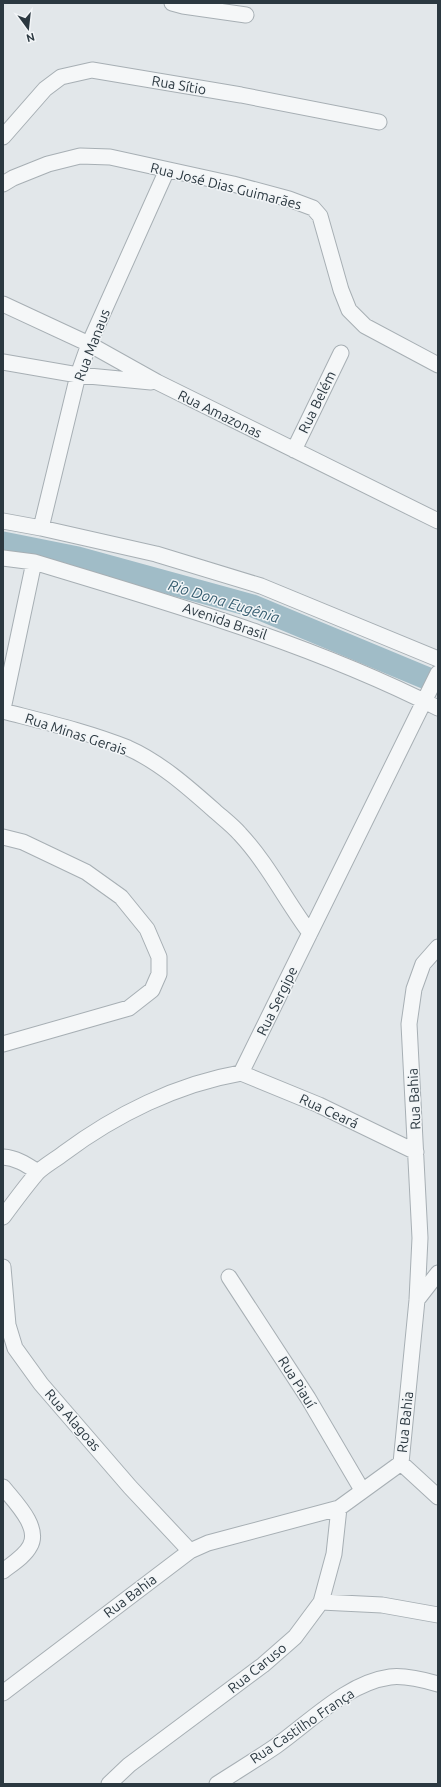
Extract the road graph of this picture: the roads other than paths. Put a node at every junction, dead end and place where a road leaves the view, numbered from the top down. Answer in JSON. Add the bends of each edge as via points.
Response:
{"nodes":[{"id":1,"x":172,"y":3,"type":"edge"},
{"id":2,"x":246,"y":15,"type":"dead end"},
{"id":3,"x":379,"y":122,"type":"dead end"},
{"id":4,"x":3,"y":137,"type":"edge"},
{"id":5,"x":167,"y":170,"type":"junction"},
{"id":6,"x":3,"y":184,"type":"edge"},
{"id":7,"x":3,"y":304,"type":"edge"},
{"id":8,"x":89,"y":344,"type":"junction"},
{"id":9,"x":341,"y":353,"type":"dead end"},
{"id":10,"x":3,"y":362,"type":"edge"},
{"id":11,"x":438,"y":365,"type":"edge"},
{"id":12,"x":78,"y":375,"type":"junction"},
{"id":13,"x":157,"y":382,"type":"junction"},
{"id":14,"x":294,"y":450,"type":"junction"},
{"id":15,"x":3,"y":521,"type":"edge"},
{"id":16,"x":438,"y":521,"type":"edge"},
{"id":17,"x":41,"y":528,"type":"junction"},
{"id":18,"x":3,"y":558,"type":"edge"},
{"id":19,"x":34,"y":562,"type":"junction"},
{"id":20,"x":438,"y":659,"type":"edge"},
{"id":21,"x":438,"y":673,"type":"edge"},
{"id":22,"x":431,"y":700,"type":"edge"},
{"id":23,"x":3,"y":710,"type":"edge"},
{"id":24,"x":3,"y":837,"type":"edge"},
{"id":25,"x":310,"y":933,"type":"junction"},
{"id":26,"x":438,"y":947,"type":"edge"},
{"id":27,"x":3,"y":1044,"type":"edge"},
{"id":28,"x":240,"y":1073,"type":"junction"},
{"id":29,"x":416,"y":1152,"type":"junction"},
{"id":30,"x":3,"y":1157,"type":"edge"},
{"id":31,"x":38,"y":1172,"type":"junction"},
{"id":32,"x":3,"y":1217,"type":"edge"},
{"id":33,"x":3,"y":1267,"type":"edge"},
{"id":34,"x":438,"y":1273,"type":"edge"},
{"id":35,"x":228,"y":1277,"type":"dead end"},
{"id":36,"x":417,"y":1300,"type":"junction"},
{"id":37,"x":401,"y":1463,"type":"junction"},
{"id":38,"x":3,"y":1487,"type":"edge"},
{"id":39,"x":362,"y":1490,"type":"junction"},
{"id":40,"x":438,"y":1497,"type":"edge"},
{"id":41,"x":339,"y":1508,"type":"junction"},
{"id":42,"x":190,"y":1551,"type":"junction"},
{"id":43,"x":3,"y":1571,"type":"edge"},
{"id":44,"x":320,"y":1602,"type":"junction"},
{"id":45,"x":438,"y":1614,"type":"edge"},
{"id":46,"x":438,"y":1684,"type":"edge"},
{"id":47,"x":3,"y":1693,"type":"edge"},
{"id":48,"x":109,"y":1784,"type":"edge"},
{"id":49,"x":217,"y":1784,"type":"edge"}],
"edges":[{"from":1,"to":2,"type":"street"},
{"from":3,"to":4,"type":"street","name":"Rua Sítio","via":[[92,70],[61,77],[45,89]]},
{"from":5,"to":6,"type":"street","name":"Rua José Dias Guimarães","via":[[110,157],[80,156],[48,164]]},
{"from":5,"to":8,"type":"street","name":"Rua Manaus"},
{"from":5,"to":11,"type":"street","name":"Rua José Dias Guimarães","via":[[233,184],[312,208],[320,216],[349,310],[365,326]]},
{"from":7,"to":8,"type":"street","name":"Rua Amazonas"},
{"from":8,"to":12,"type":"street","name":"Rua Manaus"},
{"from":8,"to":13,"type":"street","name":"Rua Amazonas"},
{"from":9,"to":14,"type":"street","name":"Rua Belém"},
{"from":10,"to":12,"type":"street"},
{"from":12,"to":13,"type":"street"},
{"from":12,"to":17,"type":"street","name":"Rua Manaus"},
{"from":13,"to":14,"type":"street","name":"Rua Amazonas"},
{"from":14,"to":16,"type":"street","name":"Rua Amazonas"},
{"from":15,"to":17,"type":"street"},
{"from":17,"to":20,"type":"street","via":[[156,554],[261,586]]},
{"from":18,"to":19,"type":"street","name":"Avenida Brasil"},
{"from":19,"to":22,"type":"street","name":"Avenida Brasil","via":[[226,620],[332,659]]},
{"from":19,"to":23,"type":"street"},
{"from":21,"to":22,"type":"street","name":"Rua Sergipe"},
{"from":22,"to":25,"type":"street","name":"Rua Sergipe"},
{"from":23,"to":25,"type":"street","name":"Rua Minas Gerais","via":[[128,749],[168,772],[240,834],[266,866]]},
{"from":24,"to":27,"type":"street","via":[[23,842],[86,872],[121,897],[147,929],[159,957],[159,974],[152,990],[129,1008]]},
{"from":25,"to":28,"type":"street","name":"Rua Sergipe"},
{"from":26,"to":29,"type":"street","name":"Rua Bahia","via":[[423,964],[414,988],[409,1024]]},
{"from":28,"to":29,"type":"street","name":"Rua Ceará","via":[[319,1105]]},
{"from":28,"to":31,"type":"street","via":[[215,1078],[141,1107],[87,1136]]},
{"from":29,"to":36,"type":"street","name":"Rua Bahia","via":[[420,1238]]},
{"from":30,"to":31,"type":"street","via":[[11,1157]]},
{"from":31,"to":32,"type":"street"},
{"from":33,"to":42,"type":"street","name":"Rua Alagoas","via":[[8,1325],[15,1348],[46,1390],[130,1487]]},
{"from":34,"to":36,"type":"street"},
{"from":35,"to":39,"type":"street","name":"Rua Piauí","via":[[308,1398]]},
{"from":36,"to":37,"type":"street","name":"Rua Bahia"},
{"from":37,"to":39,"type":"street","name":"Rua Bahia"},
{"from":37,"to":40,"type":"street"},
{"from":38,"to":43,"type":"street","via":[[30,1523],[33,1537],[30,1546]]},
{"from":39,"to":41,"type":"street","name":"Rua Bahia"},
{"from":41,"to":42,"type":"street","name":"Rua Bahia","via":[[208,1543]]},
{"from":41,"to":44,"type":"street","name":"Rua Caruso","via":[[334,1554]]},
{"from":42,"to":47,"type":"street","name":"Rua Bahia"},
{"from":44,"to":45,"type":"street","via":[[382,1605]]},
{"from":44,"to":48,"type":"street","name":"Rua Caruso","via":[[295,1637],[263,1665],[129,1765]]},
{"from":46,"to":49,"type":"street","name":"Rua Castilho França","via":[[391,1677],[370,1682],[333,1702],[276,1745]]}]}
